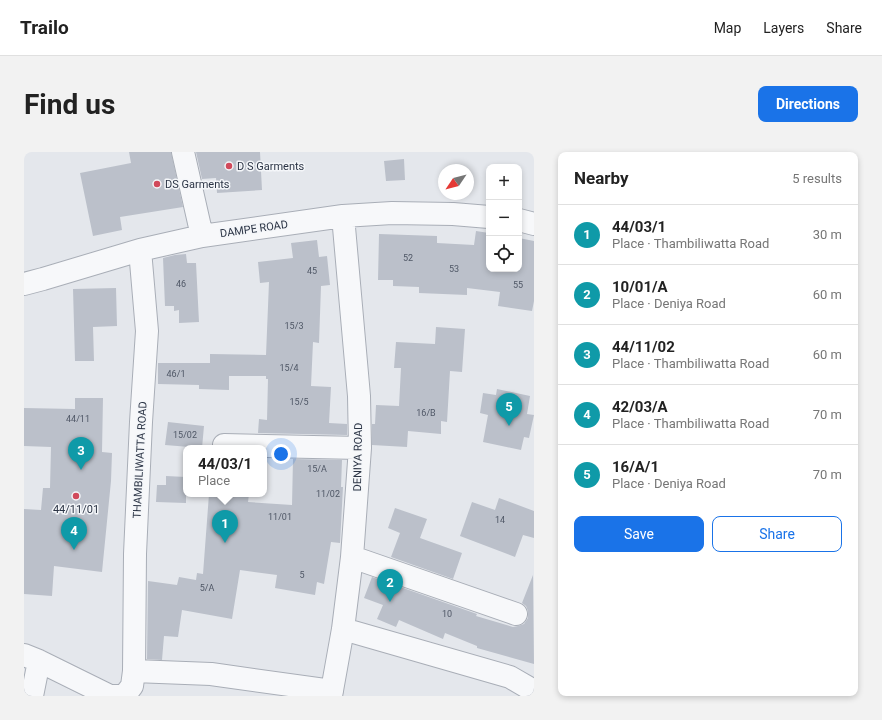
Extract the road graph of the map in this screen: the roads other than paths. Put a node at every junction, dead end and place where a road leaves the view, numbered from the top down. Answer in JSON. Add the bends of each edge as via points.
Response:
{"nodes":[{"id":1,"x":183,"y":152,"type":"edge"},
{"id":2,"x":343,"y":216,"type":"junction"},
{"id":3,"x":486,"y":217,"type":"edge"},
{"id":4,"x":522,"y":221,"type":"edge"},
{"id":5,"x":534,"y":224,"type":"edge"},
{"id":6,"x":202,"y":236,"type":"junction"},
{"id":7,"x":140,"y":250,"type":"junction"},
{"id":8,"x":24,"y":284,"type":"edge"},
{"id":9,"x":267,"y":446,"type":"edge"},
{"id":10,"x":360,"y":448,"type":"junction"},
{"id":11,"x":352,"y":557,"type":"junction"},
{"id":12,"x":516,"y":614,"type":"dead end"},
{"id":13,"x":343,"y":629,"type":"junction"},
{"id":14,"x":31,"y":658,"type":"edge"},
{"id":15,"x":134,"y":671,"type":"junction"},
{"id":16,"x":534,"y":691,"type":"edge"},
{"id":17,"x":331,"y":694,"type":"edge"},
{"id":18,"x":32,"y":696,"type":"edge"},
{"id":19,"x":122,"y":696,"type":"edge"}],
"edges":[{"from":1,"to":6,"type":"street"},
{"from":2,"to":3,"type":"street","name":"DAMPE ROAD","via":[[392,213]]},
{"from":2,"to":6,"type":"street","name":"DAMPE ROAD"},
{"from":2,"to":10,"type":"street","name":"DENIYA ROAD","via":[[359,396]]},
{"from":4,"to":5,"type":"street"},
{"from":6,"to":7,"type":"street","name":"DAMPE ROAD"},
{"from":7,"to":8,"type":"street","name":"DAMPE ROAD"},
{"from":7,"to":15,"type":"street","name":"THAMBILIWATTA ROAD","via":[[147,331],[136,546]]},
{"from":9,"to":10,"type":"street"},
{"from":10,"to":11,"type":"street","name":"DENIYA ROAD"},
{"from":11,"to":12,"type":"street"},
{"from":11,"to":13,"type":"street","name":"DENIYA ROAD"},
{"from":13,"to":16,"type":"street","via":[[510,677]]},
{"from":13,"to":17,"type":"street","name":"DENIYA ROAD"},
{"from":14,"to":18,"type":"street","name":"THAMBILIWATTA ROAD"},
{"from":14,"to":19,"type":"street","name":"THAMBILIWATTA ROAD","via":[[110,696]]},
{"from":15,"to":17,"type":"street","via":[[211,674]]},
{"from":15,"to":19,"type":"street","name":"THAMBILIWATTA ROAD","via":[[132,686]]}]}
